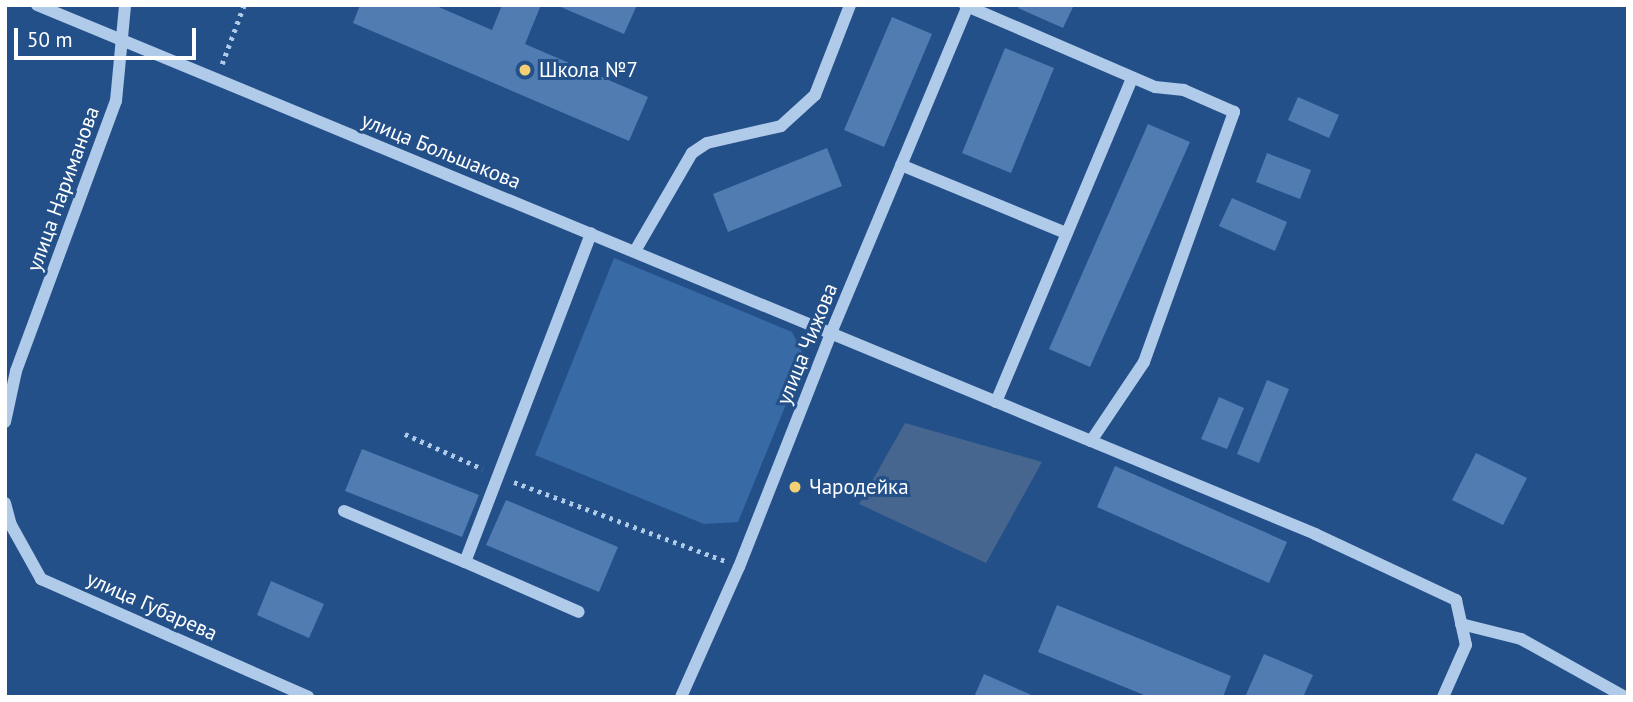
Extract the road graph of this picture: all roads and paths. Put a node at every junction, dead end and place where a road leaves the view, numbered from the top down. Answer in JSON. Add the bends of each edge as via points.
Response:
{"nodes":[{"id":1,"x":37,"y":5,"type":"edge"},
{"id":2,"x":125,"y":5,"type":"edge"},
{"id":3,"x":244,"y":5,"type":"edge"},
{"id":4,"x":850,"y":5,"type":"edge"},
{"id":5,"x":967,"y":6,"type":"edge"},
{"id":6,"x":120,"y":40,"type":"junction"},
{"id":7,"x":1132,"y":78,"type":"junction"},
{"id":8,"x":216,"y":81,"type":"junction"},
{"id":9,"x":901,"y":165,"type":"junction"},
{"id":10,"x":591,"y":233,"type":"junction"},
{"id":11,"x":1066,"y":233,"type":"junction"},
{"id":12,"x":635,"y":251,"type":"junction"},
{"id":13,"x":831,"y":333,"type":"junction"},
{"id":14,"x":996,"y":402,"type":"junction"},
{"id":15,"x":5,"y":422,"type":"edge"},
{"id":16,"x":405,"y":434,"type":"dead end"},
{"id":17,"x":1091,"y":441,"type":"junction"},
{"id":18,"x":499,"y":477,"type":"junction"},
{"id":19,"x":5,"y":503,"type":"edge"},
{"id":20,"x":344,"y":511,"type":"dead end"},
{"id":21,"x":8,"y":524,"type":"edge"},
{"id":22,"x":466,"y":562,"type":"junction"},
{"id":23,"x":739,"y":566,"type":"junction"},
{"id":24,"x":579,"y":612,"type":"dead end"},
{"id":25,"x":1461,"y":624,"type":"junction"},
{"id":26,"x":308,"y":697,"type":"edge"},
{"id":27,"x":681,"y":697,"type":"edge"},
{"id":28,"x":1443,"y":697,"type":"edge"},
{"id":29,"x":1625,"y":697,"type":"edge"}],
"edges":[{"from":1,"to":6,"type":"street","name":"улица Большакова"},
{"from":2,"to":6,"type":"street","name":"улица Нариманова"},
{"from":3,"to":8,"type":"path"},
{"from":4,"to":12,"type":"street","via":[[815,95],[781,126],[707,143],[692,153]]},
{"from":5,"to":7,"type":"street"},
{"from":5,"to":9,"type":"street","name":"улица Чижова"},
{"from":6,"to":8,"type":"street","name":"улица Большакова"},
{"from":6,"to":15,"type":"street","name":"улица Нариманова","via":[[116,101],[16,371]]},
{"from":7,"to":11,"type":"street"},
{"from":7,"to":17,"type":"street","via":[[1154,87],[1184,90],[1234,112],[1144,362]]},
{"from":8,"to":10,"type":"street","name":"улица Большакова"},
{"from":9,"to":11,"type":"street"},
{"from":9,"to":13,"type":"street","name":"улица Чижова"},
{"from":10,"to":12,"type":"street","name":"улица Большакова"},
{"from":10,"to":18,"type":"street"},
{"from":11,"to":14,"type":"street"},
{"from":12,"to":13,"type":"street","name":"улица Большакова"},
{"from":13,"to":14,"type":"street","name":"улица Большакова"},
{"from":13,"to":23,"type":"street","name":"улица Чижова"},
{"from":14,"to":17,"type":"street","name":"улица Большакова"},
{"from":16,"to":18,"type":"path"},
{"from":17,"to":25,"type":"street","name":"улица Большакова","via":[[1315,534],[1456,600]]},
{"from":18,"to":22,"type":"street"},
{"from":18,"to":23,"type":"path"},
{"from":19,"to":21,"type":"street"},
{"from":20,"to":22,"type":"street"},
{"from":21,"to":26,"type":"street","name":"улица Губарева","via":[[41,579]]},
{"from":22,"to":24,"type":"street"},
{"from":23,"to":27,"type":"street","name":"улица Чижова"},
{"from":25,"to":28,"type":"street","via":[[1466,645]]},
{"from":25,"to":29,"type":"street","via":[[1521,639]]}]}
